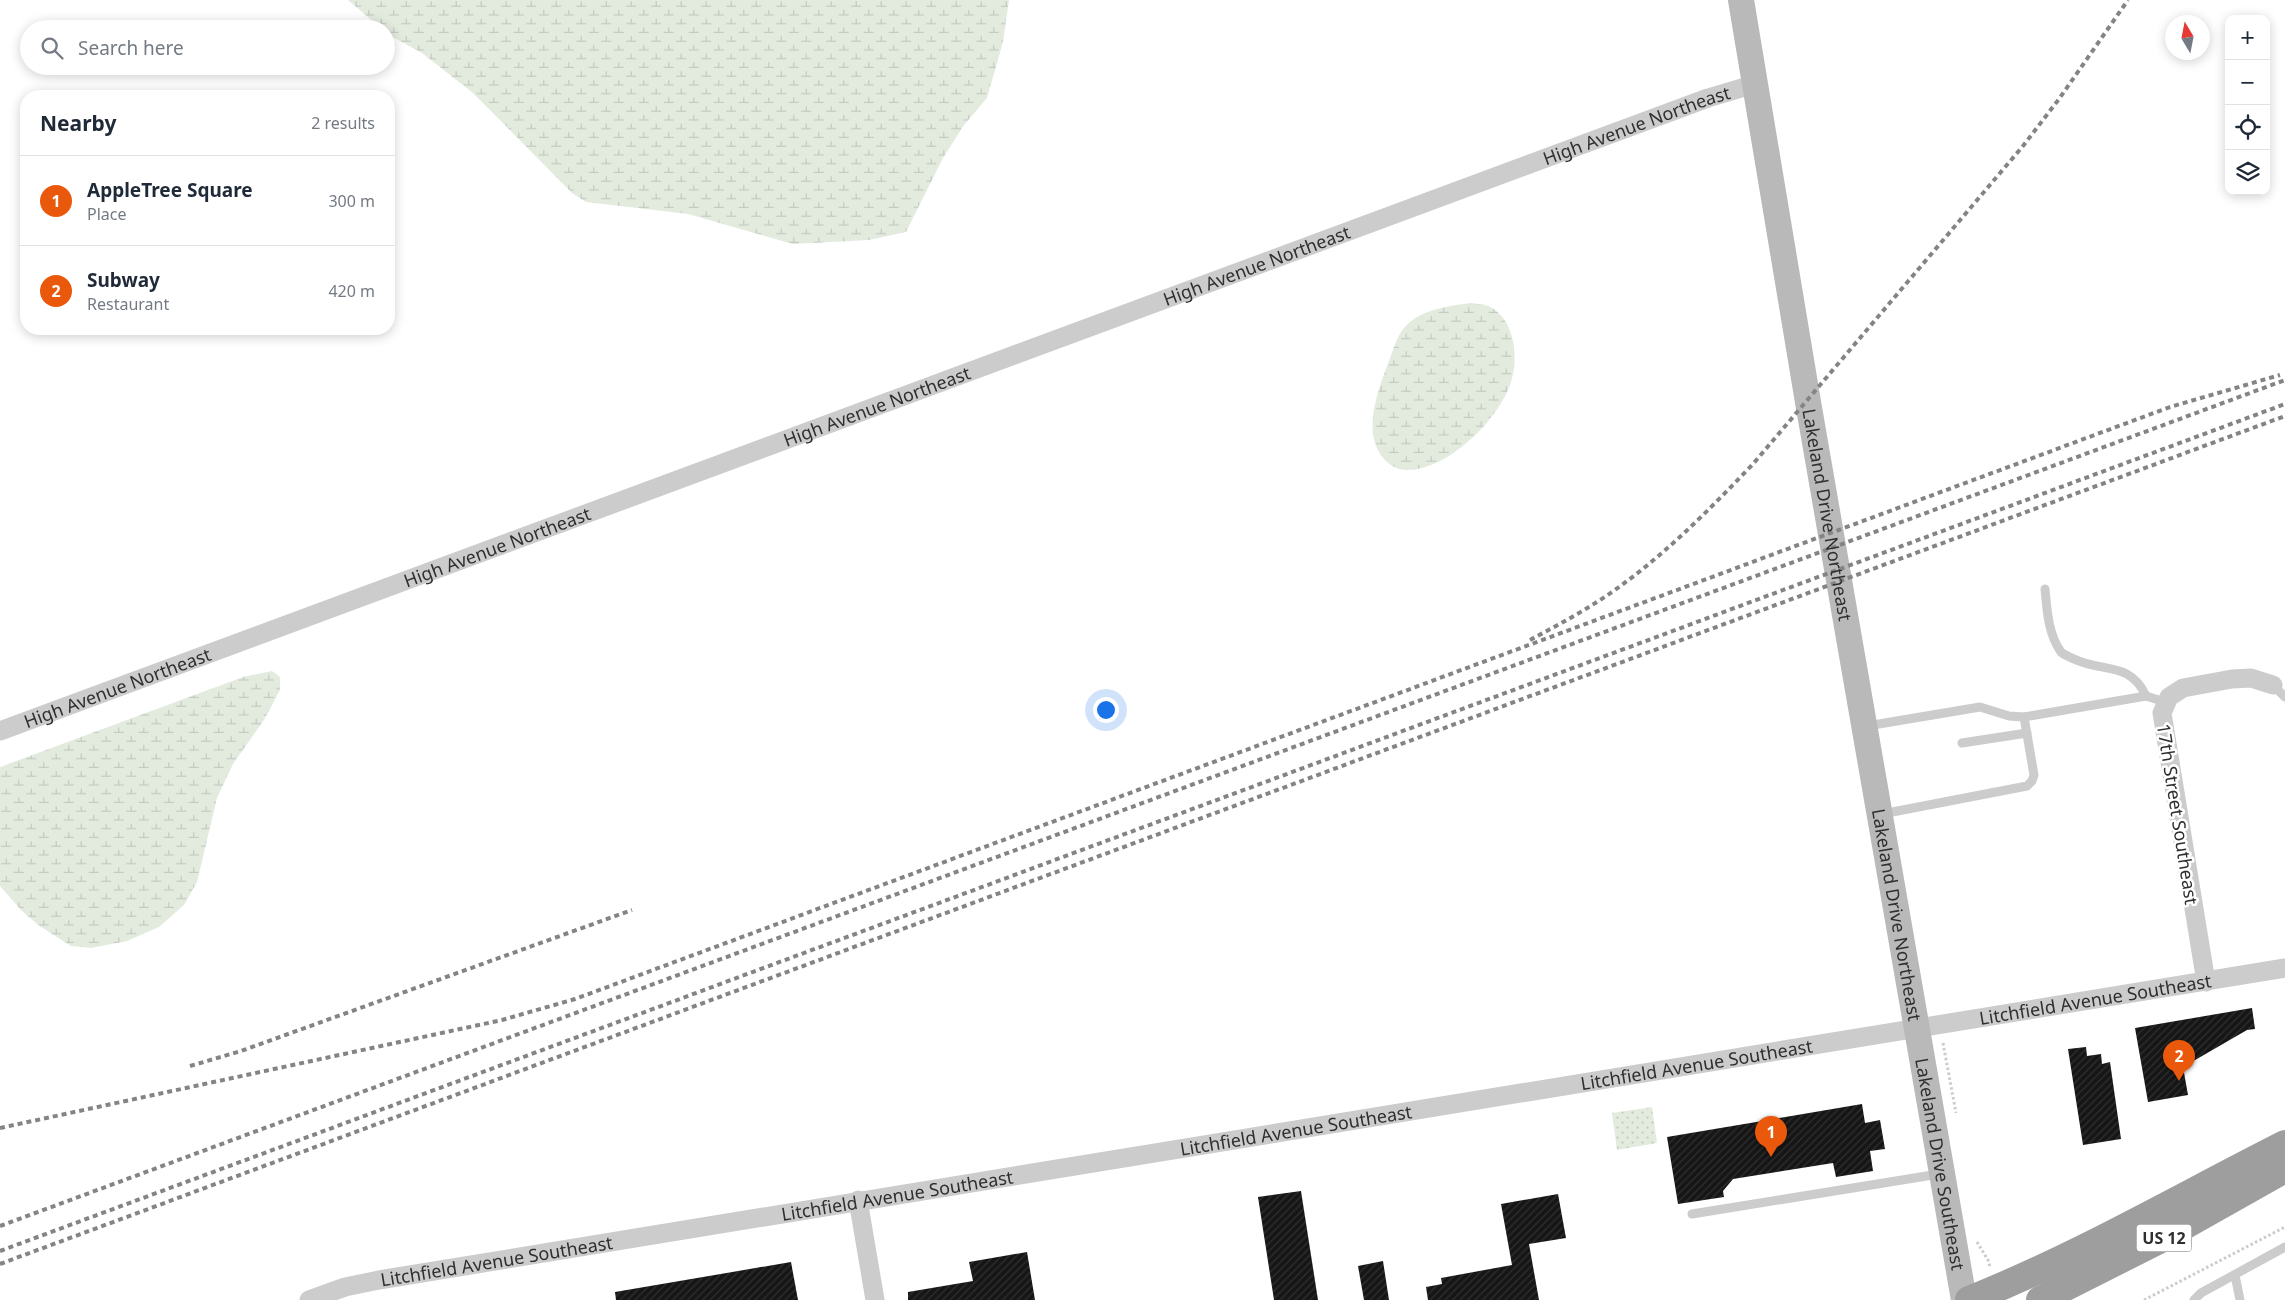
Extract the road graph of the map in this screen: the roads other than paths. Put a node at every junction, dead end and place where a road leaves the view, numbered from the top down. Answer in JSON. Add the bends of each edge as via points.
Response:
{"nodes":[{"id":1,"x":1740,"y":0,"type":"edge"},
{"id":2,"x":1755,"y":84,"type":"junction"},
{"id":3,"x":2045,"y":589,"type":"dead end"},
{"id":4,"x":2279,"y":691,"type":"edge"},
{"id":5,"x":2146,"y":696,"type":"junction"},
{"id":6,"x":2165,"y":702,"type":"junction"},
{"id":7,"x":2024,"y":717,"type":"junction"},
{"id":8,"x":1864,"y":727,"type":"junction"},
{"id":9,"x":0,"y":731,"type":"edge"},
{"id":10,"x":2027,"y":732,"type":"junction"},
{"id":11,"x":1962,"y":743,"type":"dead end"},
{"id":12,"x":1880,"y":814,"type":"junction"},
{"id":13,"x":2285,"y":968,"type":"edge"},
{"id":14,"x":2206,"y":982,"type":"junction"},
{"id":15,"x":1917,"y":1029,"type":"junction"},
{"id":16,"x":2285,"y":1144,"type":"edge"},
{"id":17,"x":2285,"y":1169,"type":"edge"},
{"id":18,"x":1942,"y":1173,"type":"junction"},
{"id":19,"x":858,"y":1200,"type":"junction"},
{"id":20,"x":1692,"y":1214,"type":"dead end"},
{"id":21,"x":2285,"y":1248,"type":"edge"},
{"id":22,"x":2233,"y":1276,"type":"junction"},
{"id":23,"x":309,"y":1300,"type":"edge"},
{"id":24,"x":876,"y":1300,"type":"edge"},
{"id":25,"x":1964,"y":1300,"type":"edge"},
{"id":26,"x":1969,"y":1300,"type":"edge"},
{"id":27,"x":2040,"y":1300,"type":"edge"},
{"id":28,"x":2194,"y":1300,"type":"edge"},
{"id":29,"x":2240,"y":1300,"type":"edge"}],
"edges":[{"from":1,"to":2,"type":"main road","name":"Lakeland Drive Northeast"},
{"from":2,"to":8,"type":"main road","name":"Lakeland Drive Northeast"},
{"from":2,"to":9,"type":"street","name":"High Avenue Northeast","via":[[1708,98]]},
{"from":3,"to":5,"type":"lane","via":[[2052,635],[2062,654],[2133,676]]},
{"from":4,"to":6,"type":"street","name":"17th Street Southeast","via":[[2251,678],[2232,679],[2183,688]]},
{"from":5,"to":6,"type":"lane"},
{"from":5,"to":7,"type":"lane"},
{"from":6,"to":14,"type":"street","name":"17th Street Southeast","via":[[2162,725]]},
{"from":7,"to":8,"type":"lane","via":[[1980,707]]},
{"from":7,"to":10,"type":"lane"},
{"from":8,"to":12,"type":"main road","name":"Lakeland Drive Northeast"},
{"from":10,"to":11,"type":"lane"},
{"from":10,"to":12,"type":"lane","via":[[2034,775],[2027,786]]},
{"from":12,"to":15,"type":"main road","name":"Lakeland Drive Northeast"},
{"from":13,"to":14,"type":"street","name":"Litchfield Avenue Southeast"},
{"from":14,"to":15,"type":"street","name":"Litchfield Avenue Southeast"},
{"from":15,"to":18,"type":"main road","name":"Lakeland Drive Southeast"},
{"from":15,"to":19,"type":"street","name":"Litchfield Avenue Southeast"},
{"from":16,"to":26,"type":"highway","name":"US 12","number":"US 12","via":[[2096,1244]]},
{"from":17,"to":27,"type":"highway","name":"US 12","number":"US 12","via":[[2157,1242]]},
{"from":18,"to":20,"type":"lane"},
{"from":18,"to":25,"type":"main road","name":"Lakeland Drive Southeast"},
{"from":19,"to":23,"type":"street","name":"Litchfield Avenue Southeast","via":[[379,1280],[344,1287]]},
{"from":19,"to":24,"type":"street"},
{"from":21,"to":22,"type":"lane"},
{"from":22,"to":28,"type":"lane"},
{"from":22,"to":29,"type":"lane"}]}
